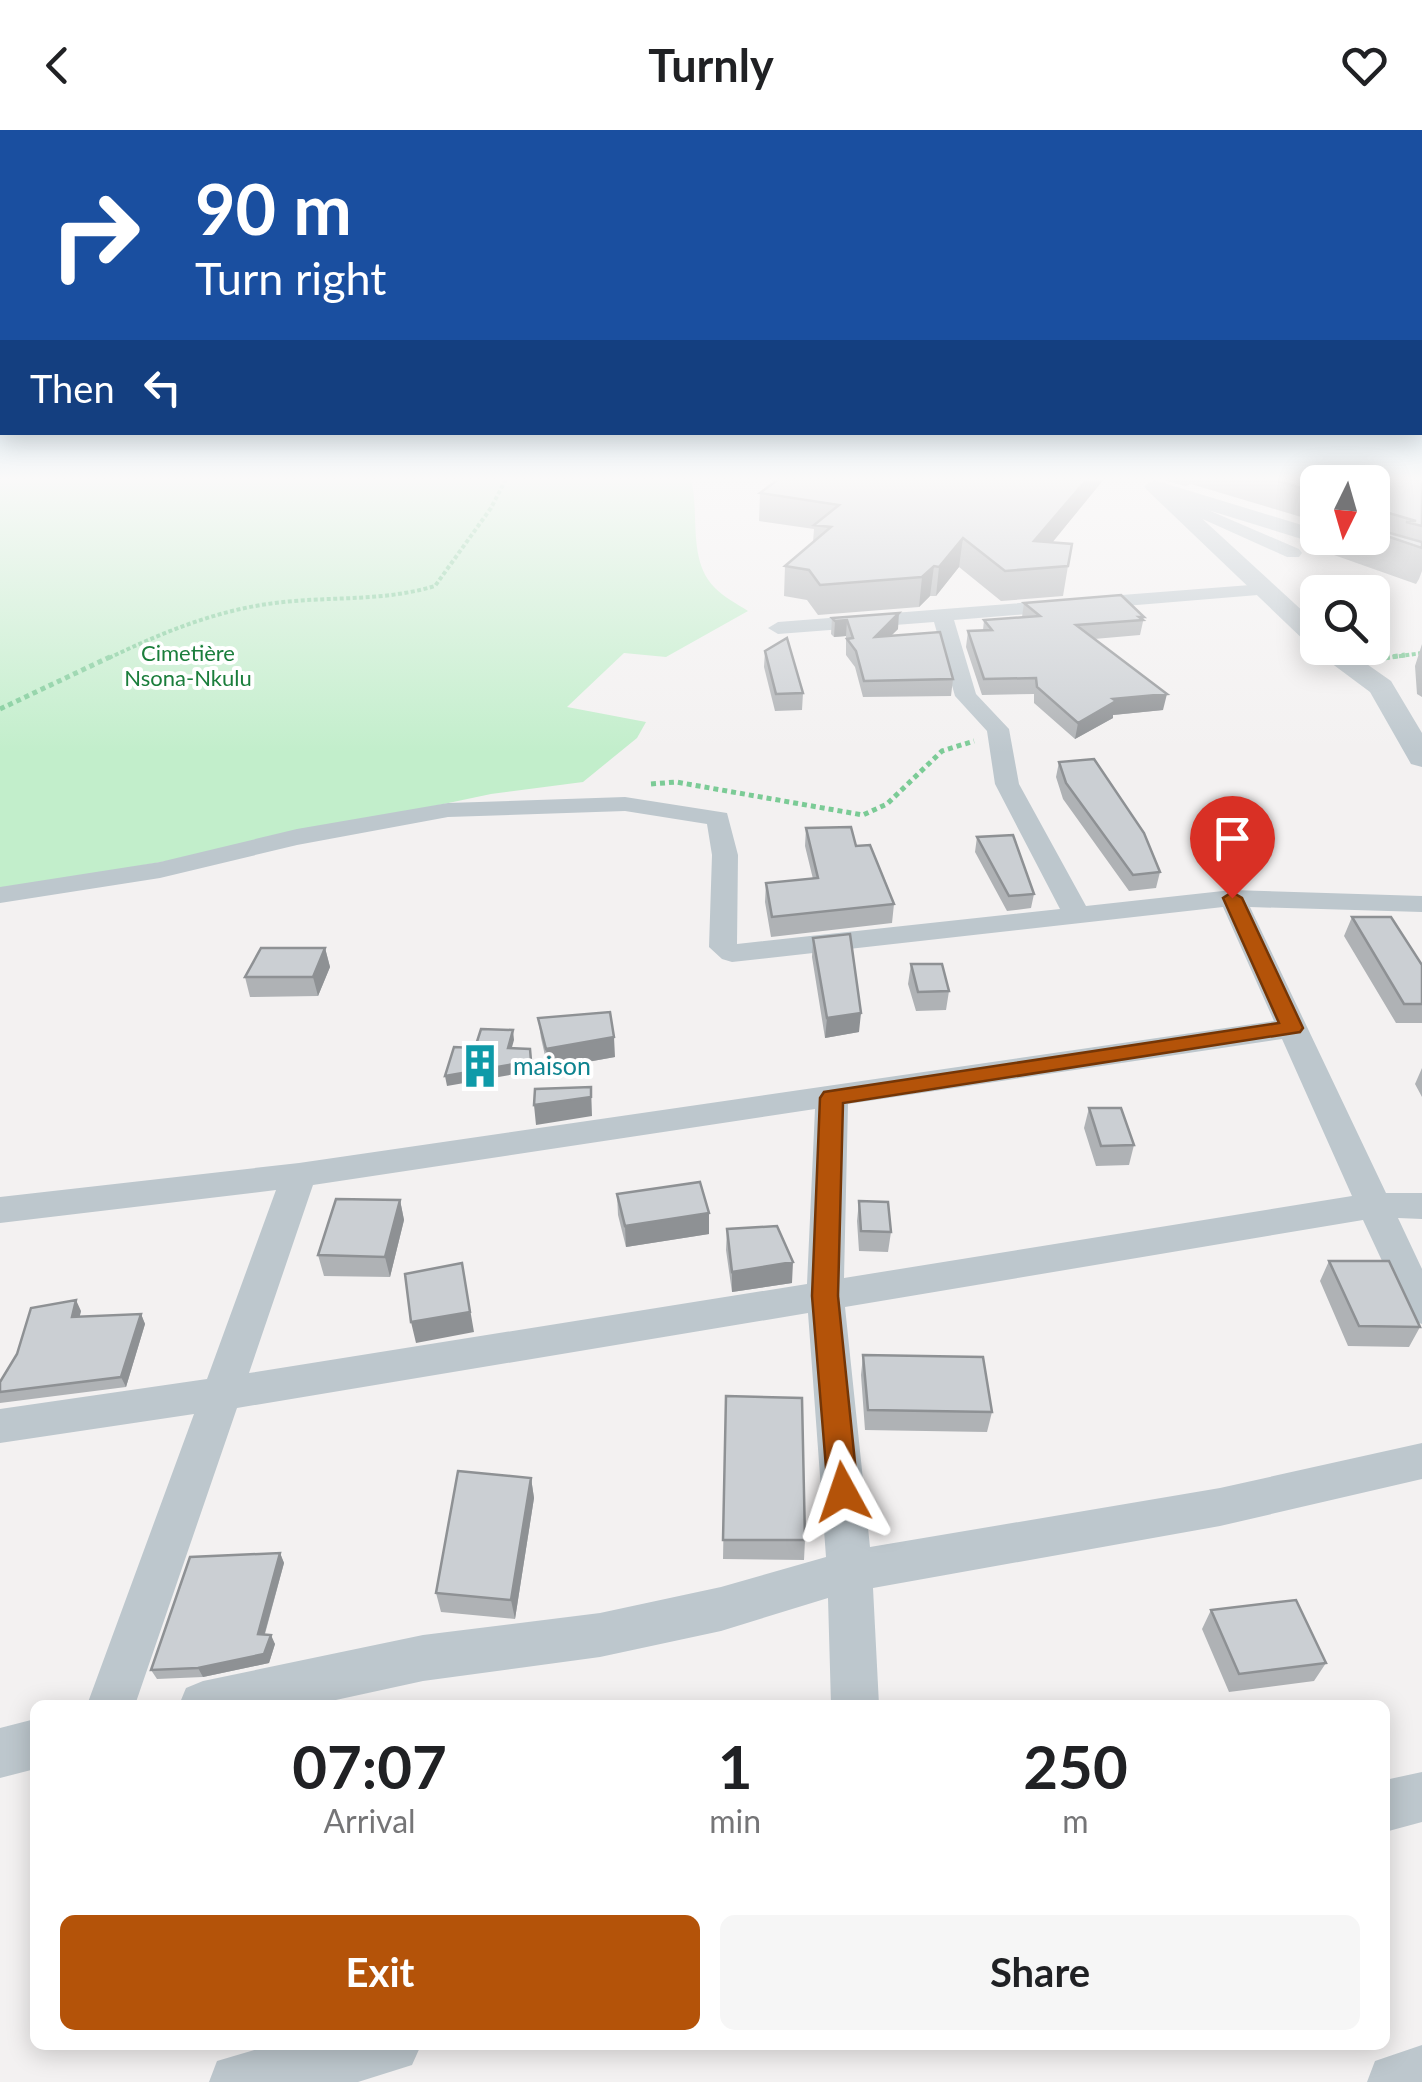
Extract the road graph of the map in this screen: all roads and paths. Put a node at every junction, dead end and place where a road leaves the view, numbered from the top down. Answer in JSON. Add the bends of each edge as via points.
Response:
{"nodes":[{"id":1,"x":447,"y":570,"type":"edge"},
{"id":2,"x":1241,"y":570,"type":"edge"},
{"id":3,"x":1263,"y":590,"type":"junction"},
{"id":4,"x":943,"y":615,"type":"junction"},
{"id":5,"x":1300,"y":623,"type":"edge"},
{"id":6,"x":778,"y":628,"type":"dead end"},
{"id":7,"x":1352,"y":665,"type":"edge"},
{"id":8,"x":0,"y":709,"type":"edge"},
{"id":9,"x":998,"y":729,"type":"junction"},
{"id":10,"x":1422,"y":758,"type":"edge"},
{"id":11,"x":644,"y":785,"type":"dead end"},
{"id":12,"x":0,"y":894,"type":"edge"},
{"id":13,"x":1232,"y":898,"type":"junction"},
{"id":14,"x":1422,"y":904,"type":"edge"},
{"id":15,"x":1078,"y":914,"type":"junction"},
{"id":16,"x":1292,"y":1028,"type":"junction"},
{"id":17,"x":832,"y":1098,"type":"junction"},
{"id":18,"x":299,"y":1175,"type":"junction"},
{"id":19,"x":1374,"y":1206,"type":"junction"},
{"id":20,"x":1422,"y":1206,"type":"edge"},
{"id":21,"x":0,"y":1210,"type":"edge"},
{"id":22,"x":825,"y":1296,"type":"junction"},
{"id":23,"x":1422,"y":1309,"type":"edge"},
{"id":24,"x":221,"y":1394,"type":"junction"},
{"id":25,"x":0,"y":1426,"type":"edge"},
{"id":26,"x":1422,"y":1461,"type":"edge"},
{"id":27,"x":850,"y":1571,"type":"junction"},
{"id":28,"x":113,"y":1700,"type":"edge"},
{"id":29,"x":226,"y":1700,"type":"edge"},
{"id":30,"x":855,"y":1700,"type":"edge"},
{"id":31,"x":30,"y":1745,"type":"edge"},
{"id":32,"x":0,"y":1753,"type":"edge"},
{"id":33,"x":1422,"y":1797,"type":"edge"},
{"id":34,"x":1390,"y":1805,"type":"edge"},
{"id":35,"x":371,"y":2050,"type":"edge"},
{"id":36,"x":1422,"y":2074,"type":"edge"},
{"id":37,"x":238,"y":2082,"type":"edge"},
{"id":38,"x":1396,"y":2082,"type":"edge"}],
"edges":[{"from":1,"to":8,"type":"path","via":[[435,586],[398,594],[259,605],[210,616],[140,641]]},
{"from":2,"to":3,"type":"street"},
{"from":3,"to":4,"type":"street"},
{"from":3,"to":5,"type":"street"},
{"from":4,"to":6,"type":"street"},
{"from":4,"to":9,"type":"street","via":[[966,696]]},
{"from":7,"to":10,"type":"street","via":[[1382,687]]},
{"from":9,"to":11,"type":"path","via":[[942,751],[887,804],[863,815],[676,782]]},
{"from":9,"to":15,"type":"street","via":[[1008,784]]},
{"from":12,"to":15,"type":"street","via":[[160,870],[448,810],[624,804],[721,821],[723,947],[732,954]]},
{"from":13,"to":14,"type":"street"},
{"from":13,"to":15,"type":"street"},
{"from":13,"to":16,"type":"street"},
{"from":16,"to":17,"type":"street"},
{"from":16,"to":19,"type":"street"},
{"from":17,"to":18,"type":"street"},
{"from":17,"to":22,"type":"street"},
{"from":18,"to":21,"type":"street"},
{"from":18,"to":24,"type":"street"},
{"from":19,"to":20,"type":"street"},
{"from":19,"to":22,"type":"street"},
{"from":19,"to":23,"type":"street"},
{"from":22,"to":24,"type":"street"},
{"from":22,"to":27,"type":"street"},
{"from":24,"to":25,"type":"street"},
{"from":24,"to":28,"type":"street"},
{"from":26,"to":27,"type":"street","via":[[1220,1507]]},
{"from":27,"to":29,"type":"street","via":[[635,1628],[423,1658]]},
{"from":27,"to":30,"type":"street"},
{"from":31,"to":32,"type":"street"},
{"from":33,"to":34,"type":"street"},
{"from":35,"to":37,"type":"street"},
{"from":36,"to":38,"type":"street"}]}
